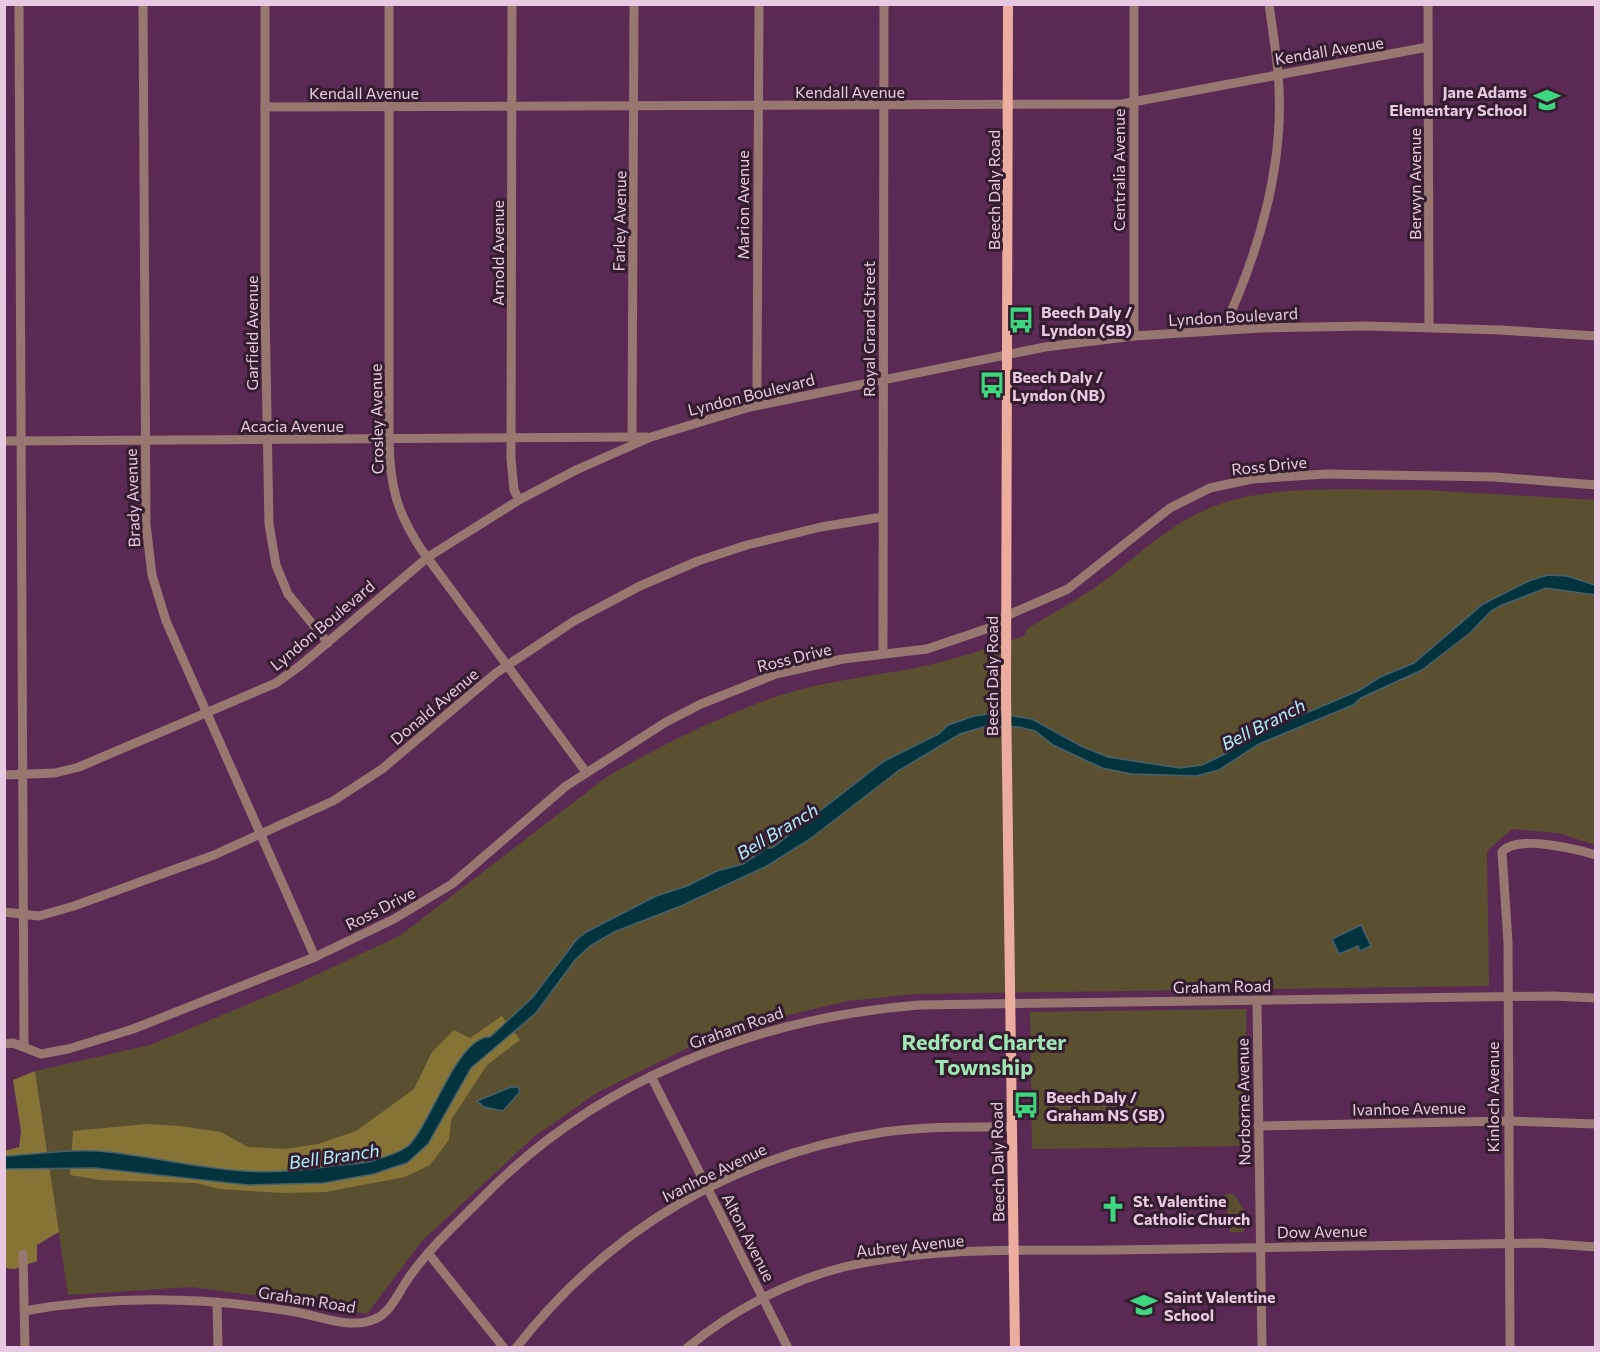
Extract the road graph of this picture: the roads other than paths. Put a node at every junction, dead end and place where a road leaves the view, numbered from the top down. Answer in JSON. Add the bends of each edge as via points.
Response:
{"nodes":[{"id":1,"x":19,"y":4,"type":"edge"},
{"id":2,"x":143,"y":4,"type":"edge"},
{"id":3,"x":265,"y":4,"type":"edge"},
{"id":4,"x":389,"y":4,"type":"edge"},
{"id":5,"x":512,"y":4,"type":"edge"},
{"id":6,"x":634,"y":4,"type":"edge"},
{"id":7,"x":759,"y":4,"type":"edge"},
{"id":8,"x":884,"y":4,"type":"edge"},
{"id":9,"x":1008,"y":4,"type":"edge"},
{"id":10,"x":1134,"y":4,"type":"edge"},
{"id":11,"x":1269,"y":4,"type":"edge"},
{"id":12,"x":1428,"y":4,"type":"edge"},
{"id":13,"x":1428,"y":47,"type":"junction"},
{"id":14,"x":1278,"y":74,"type":"junction"},
{"id":15,"x":1133,"y":102,"type":"junction"},
{"id":16,"x":1008,"y":105,"type":"junction"},
{"id":17,"x":512,"y":106,"type":"junction"},
{"id":18,"x":758,"y":106,"type":"junction"},
{"id":19,"x":882,"y":106,"type":"junction"},
{"id":20,"x":265,"y":107,"type":"junction"},
{"id":21,"x":389,"y":107,"type":"junction"},
{"id":22,"x":634,"y":107,"type":"junction"},
{"id":23,"x":1429,"y":327,"type":"junction"},
{"id":24,"x":1223,"y":330,"type":"junction"},
{"id":25,"x":1134,"y":336,"type":"junction"},
{"id":26,"x":1596,"y":336,"type":"edge"},
{"id":27,"x":1008,"y":355,"type":"junction"},
{"id":28,"x":882,"y":379,"type":"junction"},
{"id":29,"x":759,"y":405,"type":"junction"},
{"id":30,"x":632,"y":437,"type":"junction"},
{"id":31,"x":651,"y":437,"type":"junction"},
{"id":32,"x":511,"y":438,"type":"junction"},
{"id":33,"x":267,"y":440,"type":"junction"},
{"id":34,"x":389,"y":440,"type":"junction"},
{"id":35,"x":4,"y":441,"type":"edge"},
{"id":36,"x":22,"y":441,"type":"junction"},
{"id":37,"x":145,"y":441,"type":"junction"},
{"id":38,"x":1596,"y":485,"type":"edge"},
{"id":39,"x":519,"y":500,"type":"junction"},
{"id":40,"x":882,"y":517,"type":"junction"},
{"id":41,"x":428,"y":557,"type":"junction"},
{"id":42,"x":1006,"y":616,"type":"junction"},
{"id":43,"x":328,"y":643,"type":"junction"},
{"id":44,"x":883,"y":654,"type":"junction"},
{"id":45,"x":508,"y":665,"type":"junction"},
{"id":46,"x":207,"y":714,"type":"junction"},
{"id":47,"x":586,"y":772,"type":"junction"},
{"id":48,"x":22,"y":774,"type":"junction"},
{"id":49,"x":4,"y":775,"type":"edge"},
{"id":50,"x":261,"y":834,"type":"junction"},
{"id":51,"x":1596,"y":855,"type":"edge"},
{"id":52,"x":4,"y":912,"type":"edge"},
{"id":53,"x":24,"y":914,"type":"junction"},
{"id":54,"x":315,"y":957,"type":"junction"},
{"id":55,"x":1507,"y":997,"type":"junction"},
{"id":56,"x":1596,"y":998,"type":"edge"},
{"id":57,"x":1257,"y":1000,"type":"junction"},
{"id":58,"x":1009,"y":1004,"type":"junction"},
{"id":59,"x":4,"y":1044,"type":"edge"},
{"id":60,"x":24,"y":1047,"type":"junction"},
{"id":61,"x":651,"y":1076,"type":"junction"},
{"id":62,"x":1508,"y":1121,"type":"junction"},
{"id":63,"x":1596,"y":1124,"type":"edge"},
{"id":64,"x":1258,"y":1125,"type":"junction"},
{"id":65,"x":1011,"y":1127,"type":"junction"},
{"id":66,"x":707,"y":1188,"type":"junction"},
{"id":67,"x":1508,"y":1244,"type":"junction"},
{"id":68,"x":1261,"y":1247,"type":"junction"},
{"id":69,"x":1596,"y":1247,"type":"edge"},
{"id":70,"x":1013,"y":1252,"type":"junction"},
{"id":71,"x":428,"y":1253,"type":"junction"},
{"id":72,"x":24,"y":1254,"type":"dead end"},
{"id":73,"x":764,"y":1299,"type":"junction"},
{"id":74,"x":217,"y":1302,"type":"junction"},
{"id":75,"x":24,"y":1311,"type":"junction"},
{"id":76,"x":25,"y":1347,"type":"edge"},
{"id":77,"x":218,"y":1347,"type":"edge"},
{"id":78,"x":504,"y":1347,"type":"edge"},
{"id":79,"x":516,"y":1347,"type":"edge"},
{"id":80,"x":687,"y":1347,"type":"edge"},
{"id":81,"x":788,"y":1347,"type":"edge"},
{"id":82,"x":1015,"y":1347,"type":"edge"},
{"id":83,"x":1262,"y":1347,"type":"edge"},
{"id":84,"x":1509,"y":1347,"type":"edge"}],
"edges":[{"from":1,"to":36,"type":"street"},
{"from":2,"to":37,"type":"street","name":"Brady Avenue"},
{"from":3,"to":20,"type":"street","name":"Garfield Avenue"},
{"from":4,"to":21,"type":"street","name":"Crosley Avenue"},
{"from":5,"to":17,"type":"street","name":"Arnold Avenue"},
{"from":6,"to":22,"type":"street","name":"Farley Avenue"},
{"from":7,"to":18,"type":"street","name":"Marion Avenue"},
{"from":8,"to":19,"type":"street","name":"Royal Grand Street"},
{"from":9,"to":16,"type":"main road","name":"Beech Daly Road"},
{"from":10,"to":15,"type":"street","name":"Centralia Avenue"},
{"from":11,"to":14,"type":"street"},
{"from":12,"to":13,"type":"street","name":"Berwyn Avenue"},
{"from":13,"to":14,"type":"street","name":"Kendall Avenue"},
{"from":13,"to":23,"type":"street","name":"Berwyn Avenue"},
{"from":14,"to":15,"type":"street","name":"Kendall Avenue"},
{"from":14,"to":24,"type":"street","via":[[1277,140],[1268,204],[1249,270]]},
{"from":15,"to":16,"type":"street","name":"Kendall Avenue"},
{"from":15,"to":25,"type":"street","name":"Centralia Avenue"},
{"from":16,"to":19,"type":"street","name":"Kendall Avenue"},
{"from":16,"to":27,"type":"main road","name":"Beech Daly Road"},
{"from":17,"to":21,"type":"street","name":"Kendall Avenue"},
{"from":17,"to":22,"type":"street","name":"Kendall Avenue"},
{"from":17,"to":32,"type":"street","name":"Arnold Avenue"},
{"from":18,"to":19,"type":"street","name":"Kendall Avenue"},
{"from":18,"to":22,"type":"street","name":"Kendall Avenue"},
{"from":18,"to":29,"type":"street","name":"Marion Avenue"},
{"from":19,"to":28,"type":"street","name":"Royal Grand Street"},
{"from":20,"to":21,"type":"street","name":"Kendall Avenue"},
{"from":20,"to":33,"type":"street","name":"Garfield Avenue"},
{"from":21,"to":34,"type":"street","name":"Crosley Avenue"},
{"from":22,"to":30,"type":"street","name":"Farley Avenue"},
{"from":23,"to":24,"type":"street","name":"Lyndon Boulevard"},
{"from":23,"to":26,"type":"street","name":"Lyndon Boulevard"},
{"from":24,"to":25,"type":"street","name":"Lyndon Boulevard"},
{"from":25,"to":27,"type":"street","name":"Lyndon Boulevard","via":[[1067,343]]},
{"from":27,"to":28,"type":"street","name":"Lyndon Boulevard"},
{"from":27,"to":42,"type":"main road","name":"Beech Daly Road"},
{"from":28,"to":29,"type":"street","name":"Lyndon Boulevard"},
{"from":28,"to":40,"type":"street","name":"Royal Grand Street"},
{"from":29,"to":31,"type":"street","name":"Lyndon Boulevard"},
{"from":30,"to":31,"type":"street","name":"Acacia Avenue"},
{"from":30,"to":32,"type":"street","name":"Acacia Avenue"},
{"from":31,"to":39,"type":"street","name":"Lyndon Boulevard"},
{"from":32,"to":34,"type":"street","name":"Acacia Avenue"},
{"from":32,"to":39,"type":"street","name":"Arnold Avenue","via":[[512,472]]},
{"from":33,"to":34,"type":"street","name":"Acacia Avenue"},
{"from":33,"to":37,"type":"street","name":"Acacia Avenue"},
{"from":33,"to":43,"type":"street","name":"Garfield Avenue","via":[[269,524],[276,565],[292,602]]},
{"from":34,"to":41,"type":"street","name":"Crosley Avenue","via":[[397,507]]},
{"from":35,"to":36,"type":"street","name":"Acacia Avenue"},
{"from":36,"to":37,"type":"street","name":"Acacia Avenue"},
{"from":36,"to":48,"type":"street"},
{"from":37,"to":46,"type":"street","name":"Brady Avenue","via":[[146,524],[152,575],[166,621]]},
{"from":38,"to":42,"type":"street","name":"Ross Drive","via":[[1495,477],[1326,474],[1226,484],[1170,508],[1068,589]]},
{"from":39,"to":41,"type":"street","name":"Lyndon Boulevard"},
{"from":40,"to":44,"type":"street","name":"Royal Grand Street"},
{"from":40,"to":45,"type":"street","name":"Donald Avenue","via":[[798,532],[698,561],[584,615]]},
{"from":41,"to":43,"type":"street","name":"Lyndon Boulevard"},
{"from":41,"to":45,"type":"street","name":"Crosley Avenue"},
{"from":42,"to":44,"type":"street","name":"Ross Drive","via":[[989,628],[927,649]]},
{"from":42,"to":58,"type":"main road","name":"Beech Daly Road"},
{"from":43,"to":46,"type":"street","name":"Lyndon Boulevard","via":[[276,683]]},
{"from":44,"to":47,"type":"street","name":"Ross Drive","via":[[797,669],[749,684],[666,722]]},
{"from":45,"to":47,"type":"street","name":"Crosley Avenue"},
{"from":45,"to":50,"type":"street","name":"Donald Avenue","via":[[366,781]]},
{"from":46,"to":48,"type":"street","name":"Lyndon Boulevard","via":[[79,767],[55,773]]},
{"from":46,"to":50,"type":"street","name":"Brady Avenue"},
{"from":47,"to":54,"type":"street","name":"Ross Drive","via":[[546,801],[452,884],[394,919]]},
{"from":48,"to":49,"type":"street","name":"Lyndon Boulevard"},
{"from":48,"to":53,"type":"street"},
{"from":50,"to":53,"type":"street","name":"Donald Avenue","via":[[75,906],[39,916]]},
{"from":50,"to":54,"type":"street","name":"Brady Avenue"},
{"from":51,"to":55,"type":"street","name":"Kinloch Avenue","via":[[1544,844],[1506,847],[1502,857]]},
{"from":52,"to":53,"type":"street","name":"Donald Avenue"},
{"from":53,"to":60,"type":"street"},
{"from":54,"to":60,"type":"street","name":"Ross Drive","via":[[133,1029],[50,1052],[33,1053]]},
{"from":55,"to":56,"type":"street","name":"Graham Road"},
{"from":55,"to":57,"type":"street","name":"Graham Road"},
{"from":55,"to":62,"type":"street","name":"Kinloch Avenue"},
{"from":57,"to":58,"type":"street","name":"Graham Road"},
{"from":57,"to":64,"type":"street","name":"Norborne Avenue"},
{"from":58,"to":61,"type":"street","name":"Graham Road","via":[[919,1005],[815,1018],[736,1040]]},
{"from":58,"to":65,"type":"main road","name":"Beech Daly Road"},
{"from":59,"to":60,"type":"street"},
{"from":61,"to":66,"type":"street","name":"Alton Avenue"},
{"from":61,"to":71,"type":"street","name":"Graham Road","via":[[589,1112],[508,1173]]},
{"from":62,"to":63,"type":"street","name":"Ivanhoe Avenue"},
{"from":62,"to":64,"type":"street","name":"Ivanhoe Avenue"},
{"from":62,"to":67,"type":"street","name":"Kinloch Avenue"},
{"from":64,"to":68,"type":"street","name":"Norborne Avenue"},
{"from":65,"to":66,"type":"street","name":"Ivanhoe Avenue","via":[[896,1131],[830,1142],[775,1158]]},
{"from":65,"to":70,"type":"main road","name":"Beech Daly Road"},
{"from":66,"to":73,"type":"street","name":"Alton Avenue"},
{"from":66,"to":79,"type":"street","name":"Ivanhoe Avenue","via":[[615,1245],[552,1304]]},
{"from":67,"to":68,"type":"street","name":"Dow Avenue"},
{"from":67,"to":69,"type":"street","name":"Dow Avenue"},
{"from":67,"to":84,"type":"street","name":"Kinloch Avenue"},
{"from":68,"to":70,"type":"street","name":"Dow Avenue"},
{"from":68,"to":83,"type":"street","name":"Norborne Avenue"},
{"from":70,"to":73,"type":"street","name":"Aubrey Avenue","via":[[919,1256],[866,1263],[815,1276]]},
{"from":70,"to":82,"type":"main road","name":"Beech Daly Road"},
{"from":71,"to":74,"type":"street","name":"Graham Road","via":[[387,1311],[366,1322],[350,1323]]},
{"from":71,"to":78,"type":"street"},
{"from":72,"to":75,"type":"street"},
{"from":73,"to":80,"type":"street","name":"Aubrey Avenue"},
{"from":73,"to":81,"type":"street","name":"Alton Avenue"},
{"from":74,"to":75,"type":"street","name":"Graham Road","via":[[131,1300]]},
{"from":74,"to":77,"type":"street"},
{"from":75,"to":76,"type":"street"}]}
